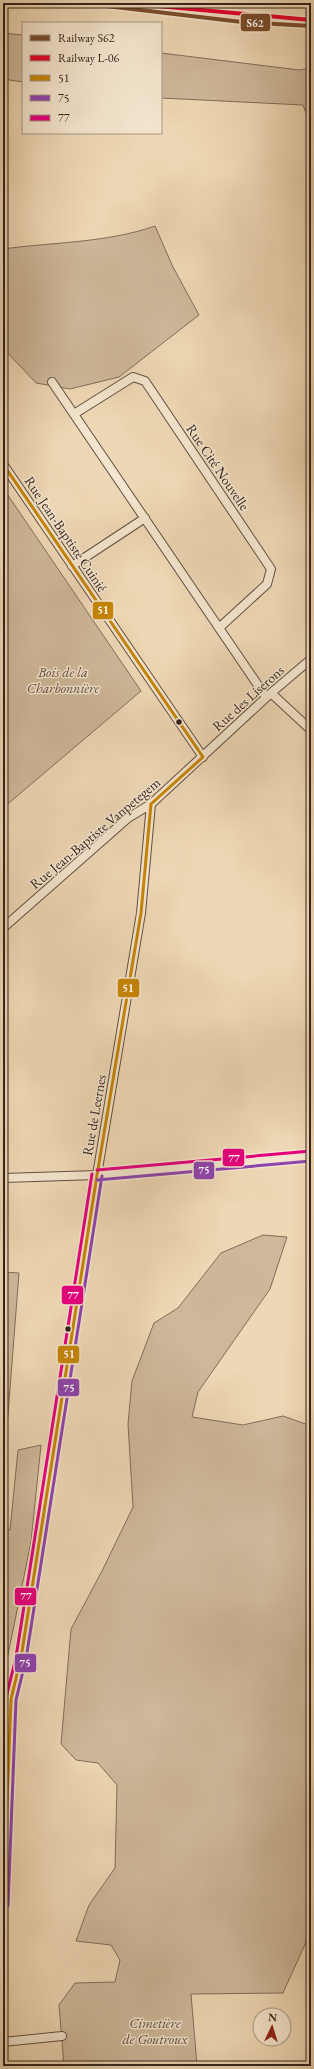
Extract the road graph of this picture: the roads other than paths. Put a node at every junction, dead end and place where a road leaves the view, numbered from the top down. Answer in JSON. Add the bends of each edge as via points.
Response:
{"nodes":[{"id":1,"x":52,"y":382,"type":"dead end"},
{"id":2,"x":74,"y":414,"type":"junction"},
{"id":3,"x":3,"y":464,"type":"edge"},
{"id":4,"x":145,"y":518,"type":"junction"},
{"id":5,"x":72,"y":566,"type":"junction"},
{"id":6,"x":219,"y":628,"type":"junction"},
{"id":7,"x":311,"y":659,"type":"edge"},
{"id":8,"x":269,"y":695,"type":"junction"},
{"id":9,"x":311,"y":730,"type":"edge"},
{"id":10,"x":203,"y":757,"type":"junction"},
{"id":11,"x":150,"y":804,"type":"junction"},
{"id":12,"x":3,"y":928,"type":"edge"},
{"id":13,"x":311,"y":1156,"type":"edge"},
{"id":14,"x":96,"y":1175,"type":"junction"},
{"id":15,"x":3,"y":1178,"type":"edge"},
{"id":16,"x":3,"y":1906,"type":"edge"},
{"id":17,"x":62,"y":2036,"type":"dead end"},
{"id":18,"x":3,"y":2042,"type":"edge"}],
"edges":[{"from":1,"to":2,"type":"street"},
{"from":2,"to":4,"type":"street"},
{"from":2,"to":6,"type":"street","name":"Rue Cité Nouvelle","via":[[133,377],[145,382],[271,569],[267,584]]},
{"from":3,"to":5,"type":"street","name":"Rue Jean-Baptiste Cuinié"},
{"from":4,"to":5,"type":"street"},
{"from":4,"to":6,"type":"street"},
{"from":5,"to":10,"type":"street","name":"Rue Jean-Baptiste Cuinié"},
{"from":6,"to":8,"type":"street"},
{"from":7,"to":8,"type":"street","name":"Rue des Liserons"},
{"from":8,"to":9,"type":"street"},
{"from":8,"to":10,"type":"street","name":"Rue des Liserons"},
{"from":10,"to":11,"type":"street","name":"Rue Jean-Baptiste Vanpetegem"},
{"from":11,"to":12,"type":"street","name":"Rue Jean-Baptiste Vanpetegem","via":[[128,818]]},
{"from":11,"to":14,"type":"street","name":"Rue de Leernes","via":[[141,913]]},
{"from":13,"to":14,"type":"street"},
{"from":14,"to":15,"type":"street"},
{"from":14,"to":16,"type":"street","name":"Rue de Leernes","via":[[21,1658],[11,1700]]},
{"from":17,"to":18,"type":"street"}]}
